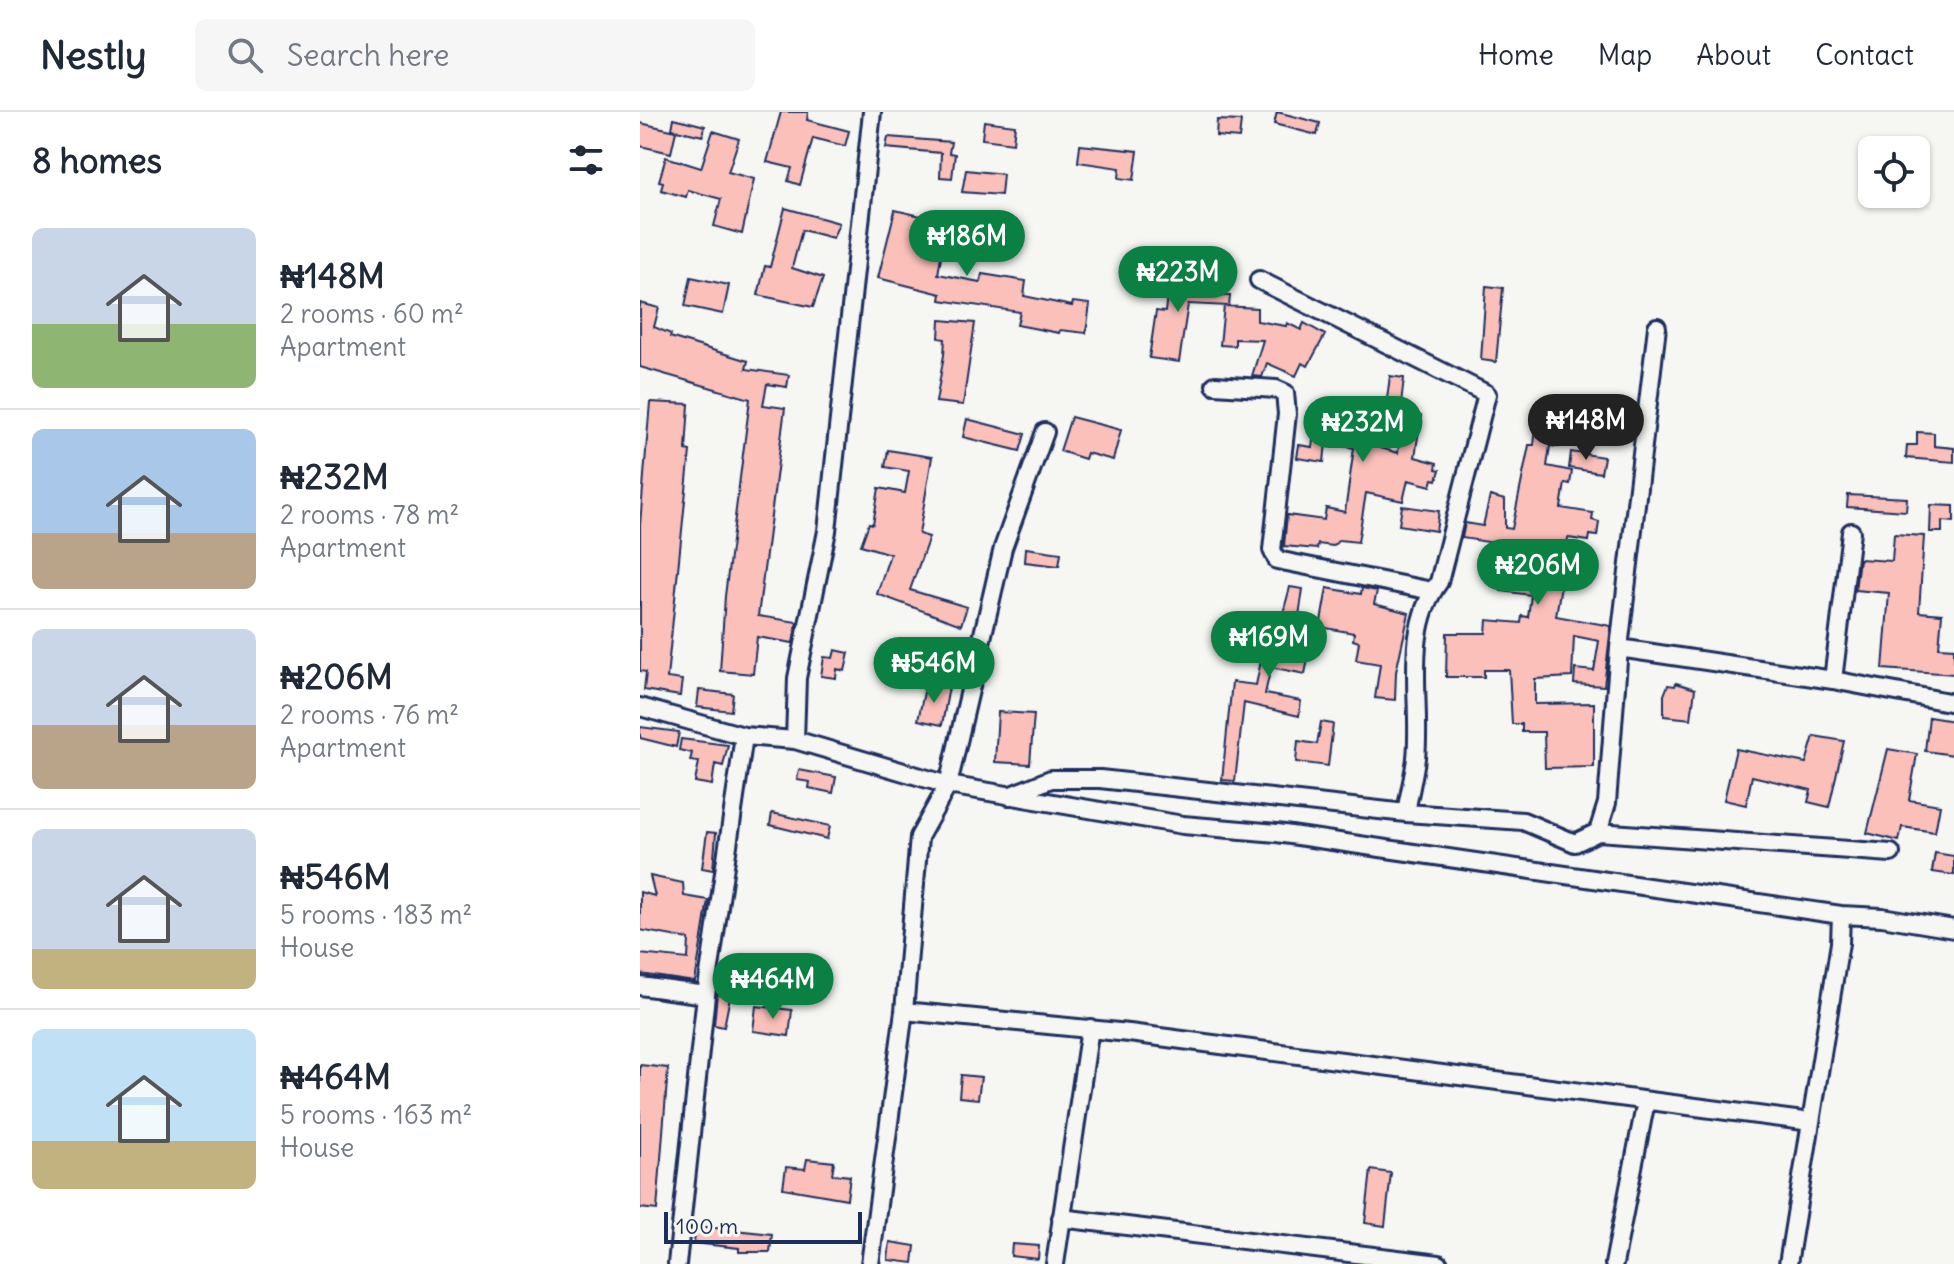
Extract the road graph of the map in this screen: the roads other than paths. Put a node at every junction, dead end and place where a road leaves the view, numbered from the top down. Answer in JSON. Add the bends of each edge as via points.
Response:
{"nodes":[{"id":1,"x":872,"y":112,"type":"edge"},
{"id":2,"x":1259,"y":280,"type":"dead end"},
{"id":3,"x":1657,"y":327,"type":"dead end"},
{"id":4,"x":1215,"y":385,"type":"dead end"},
{"id":5,"x":1045,"y":432,"type":"dead end"},
{"id":6,"x":1851,"y":532,"type":"dead end"},
{"id":7,"x":1432,"y":591,"type":"junction"},
{"id":8,"x":1619,"y":648,"type":"junction"},
{"id":9,"x":1833,"y":680,"type":"junction"},
{"id":10,"x":1954,"y":703,"type":"edge"},
{"id":11,"x":640,"y":707,"type":"edge"},
{"id":12,"x":744,"y":736,"type":"junction"},
{"id":13,"x":795,"y":740,"type":"junction"},
{"id":14,"x":948,"y":785,"type":"junction"},
{"id":15,"x":1008,"y":796,"type":"junction"},
{"id":16,"x":1406,"y":813,"type":"junction"},
{"id":17,"x":1598,"y":832,"type":"junction"},
{"id":18,"x":1891,"y":853,"type":"dead end"},
{"id":19,"x":1841,"y":915,"type":"junction"},
{"id":20,"x":1954,"y":929,"type":"edge"},
{"id":21,"x":640,"y":986,"type":"edge"},
{"id":22,"x":706,"y":995,"type":"junction"},
{"id":23,"x":904,"y":1011,"type":"junction"},
{"id":24,"x":1090,"y":1028,"type":"junction"},
{"id":25,"x":1646,"y":1101,"type":"junction"},
{"id":26,"x":1811,"y":1122,"type":"junction"},
{"id":27,"x":1061,"y":1218,"type":"junction"},
{"id":28,"x":677,"y":1264,"type":"edge"},
{"id":29,"x":870,"y":1264,"type":"edge"},
{"id":30,"x":1055,"y":1264,"type":"edge"},
{"id":31,"x":1439,"y":1264,"type":"edge"},
{"id":32,"x":1614,"y":1264,"type":"edge"},
{"id":33,"x":1788,"y":1264,"type":"edge"}],
"edges":[{"from":1,"to":13,"type":"street","via":[[827,531],[797,678]]},
{"from":2,"to":7,"type":"street","via":[[1487,394],[1439,582]]},
{"from":3,"to":8,"type":"street"},
{"from":4,"to":7,"type":"street","via":[[1285,393],[1273,542],[1277,560]]},
{"from":5,"to":14,"type":"street","via":[[1003,548]]},
{"from":6,"to":9,"type":"street"},
{"from":7,"to":16,"type":"street","via":[[1425,601],[1416,663],[1416,756]]},
{"from":8,"to":9,"type":"street"},
{"from":8,"to":17,"type":"street","via":[[1607,803]]},
{"from":9,"to":10,"type":"street"},
{"from":11,"to":12,"type":"street"},
{"from":12,"to":13,"type":"street"},
{"from":12,"to":22,"type":"street"},
{"from":13,"to":14,"type":"street"},
{"from":14,"to":15,"type":"street"},
{"from":14,"to":23,"type":"street","via":[[919,837]]},
{"from":15,"to":16,"type":"street","via":[[1051,779],[1100,779]]},
{"from":15,"to":19,"type":"street"},
{"from":16,"to":17,"type":"street","via":[[1523,821],[1575,843]]},
{"from":17,"to":18,"type":"street"},
{"from":19,"to":20,"type":"street"},
{"from":19,"to":26,"type":"street"},
{"from":21,"to":22,"type":"street"},
{"from":22,"to":28,"type":"street"},
{"from":23,"to":24,"type":"street"},
{"from":23,"to":29,"type":"street"},
{"from":24,"to":25,"type":"street"},
{"from":24,"to":27,"type":"street"},
{"from":25,"to":26,"type":"street"},
{"from":25,"to":32,"type":"street"},
{"from":26,"to":33,"type":"street"},
{"from":27,"to":30,"type":"street"},
{"from":27,"to":31,"type":"street"}]}
